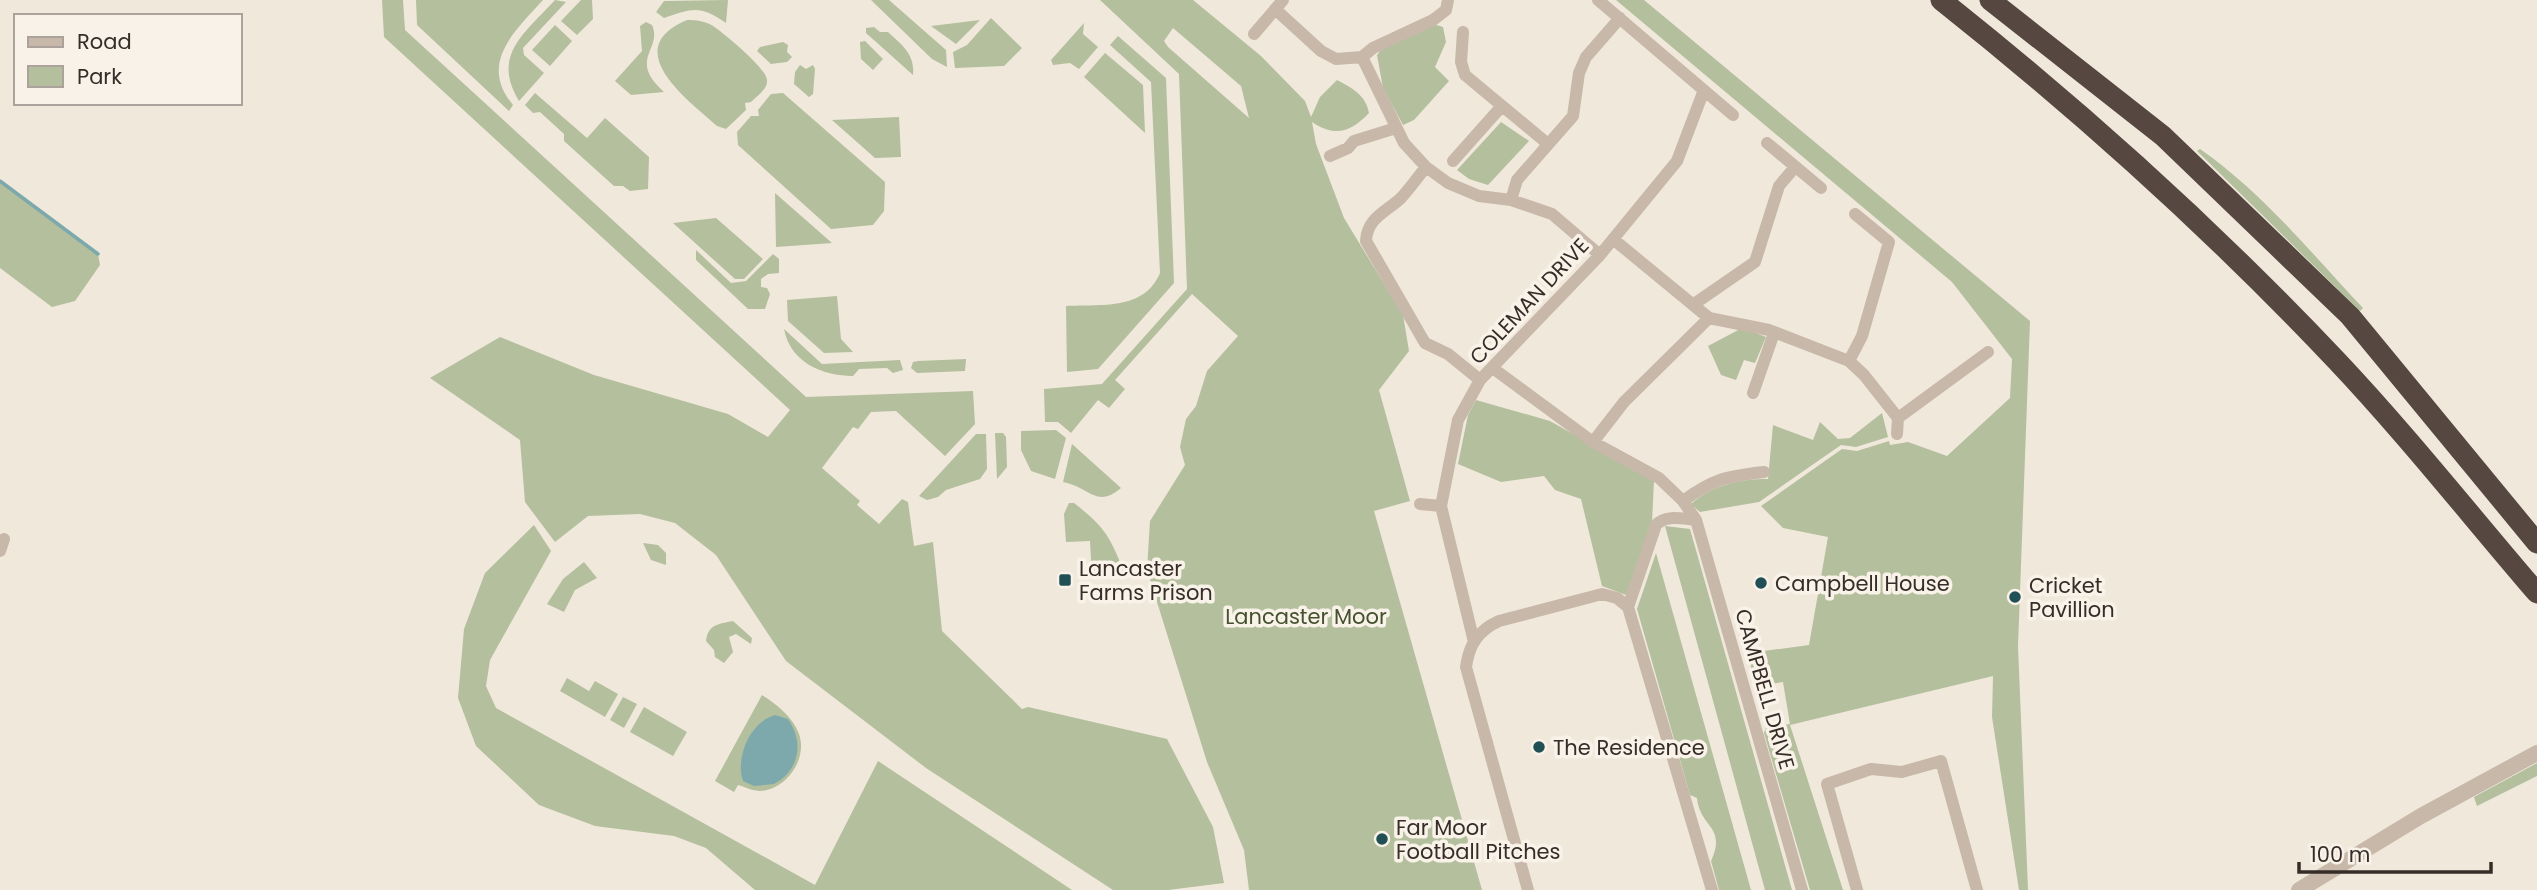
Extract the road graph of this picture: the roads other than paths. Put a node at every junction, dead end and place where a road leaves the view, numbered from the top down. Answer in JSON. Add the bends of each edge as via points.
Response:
{"nodes":[{"id":1,"x":1448,"y":0,"type":"edge"},
{"id":2,"x":1598,"y":0,"type":"edge"},
{"id":3,"x":1941,"y":0,"type":"edge"},
{"id":4,"x":1990,"y":0,"type":"edge"},
{"id":5,"x":1279,"y":5,"type":"edge"},
{"id":6,"x":1620,"y":18,"type":"junction"},
{"id":7,"x":1463,"y":33,"type":"dead end"},
{"id":8,"x":1254,"y":34,"type":"dead end"},
{"id":9,"x":1362,"y":57,"type":"junction"},
{"id":10,"x":1704,"y":90,"type":"junction"},
{"id":11,"x":1501,"y":107,"type":"junction"},
{"id":12,"x":1733,"y":115,"type":"dead end"},
{"id":13,"x":1396,"y":128,"type":"junction"},
{"id":14,"x":1766,"y":143,"type":"dead end"},
{"id":15,"x":1548,"y":144,"type":"junction"},
{"id":16,"x":1330,"y":156,"type":"dead end"},
{"id":17,"x":1453,"y":161,"type":"dead end"},
{"id":18,"x":1426,"y":167,"type":"junction"},
{"id":19,"x":1795,"y":167,"type":"junction"},
{"id":20,"x":1821,"y":188,"type":"dead end"},
{"id":21,"x":1511,"y":200,"type":"junction"},
{"id":22,"x":1854,"y":214,"type":"dead end"},
{"id":23,"x":1613,"y":239,"type":"junction"},
{"id":24,"x":1600,"y":255,"type":"junction"},
{"id":25,"x":1694,"y":304,"type":"junction"},
{"id":26,"x":1709,"y":318,"type":"junction"},
{"id":27,"x":1729,"y":320,"type":"junction"},
{"id":28,"x":1774,"y":333,"type":"junction"},
{"id":29,"x":1678,"y":347,"type":"junction"},
{"id":30,"x":1988,"y":352,"type":"dead end"},
{"id":31,"x":1849,"y":362,"type":"junction"},
{"id":32,"x":1494,"y":369,"type":"junction"},
{"id":33,"x":1480,"y":380,"type":"junction"},
{"id":34,"x":1754,"y":393,"type":"dead end"},
{"id":35,"x":1898,"y":418,"type":"junction"},
{"id":36,"x":1897,"y":434,"type":"dead end"},
{"id":37,"x":1593,"y":442,"type":"junction"},
{"id":38,"x":1764,"y":472,"type":"dead end"},
{"id":39,"x":1684,"y":501,"type":"junction"},
{"id":40,"x":1420,"y":504,"type":"dead end"},
{"id":41,"x":1441,"y":506,"type":"junction"},
{"id":42,"x":1696,"y":520,"type":"junction"},
{"id":43,"x":2537,"y":543,"type":"edge"},
{"id":44,"x":2537,"y":593,"type":"edge"},
{"id":45,"x":1628,"y":607,"type":"junction"},
{"id":46,"x":1474,"y":642,"type":"junction"},
{"id":47,"x":2537,"y":753,"type":"edge"},
{"id":48,"x":1528,"y":890,"type":"edge"},
{"id":49,"x":1712,"y":890,"type":"edge"},
{"id":50,"x":1802,"y":890,"type":"edge"},
{"id":51,"x":1857,"y":890,"type":"edge"},
{"id":52,"x":1976,"y":890,"type":"edge"},
{"id":53,"x":2299,"y":890,"type":"edge"}],
"edges":[{"from":1,"to":9,"type":"street","via":[[1446,10],[1433,20]]},
{"from":2,"to":6,"type":"street"},
{"from":3,"to":44,"type":"highway","via":[[2027,68],[2189,213],[2337,361]]},
{"from":4,"to":43,"type":"highway","via":[[2163,136],[2350,316]]},
{"from":5,"to":8,"type":"street"},
{"from":5,"to":9,"type":"street","via":[[1321,51],[1336,60]]},
{"from":6,"to":10,"type":"street"},
{"from":6,"to":15,"type":"street","via":[[1586,57],[1573,116]]},
{"from":7,"to":11,"type":"street","via":[[1462,70]]},
{"from":9,"to":13,"type":"street"},
{"from":10,"to":12,"type":"street"},
{"from":10,"to":23,"type":"street","name":"COLEMAN DRIVE","via":[[1677,161]]},
{"from":11,"to":15,"type":"street"},
{"from":11,"to":17,"type":"street"},
{"from":13,"to":16,"type":"street","via":[[1354,141]]},
{"from":13,"to":18,"type":"street"},
{"from":14,"to":19,"type":"street"},
{"from":15,"to":21,"type":"street","via":[[1517,180]]},
{"from":18,"to":21,"type":"street","via":[[1479,196]]},
{"from":18,"to":33,"type":"street","via":[[1397,201],[1373,220],[1366,241],[1424,343],[1448,354]]},
{"from":19,"to":20,"type":"street"},
{"from":19,"to":25,"type":"street","via":[[1779,186],[1755,262]]},
{"from":21,"to":24,"type":"street","via":[[1552,214]]},
{"from":22,"to":31,"type":"street","via":[[1889,242],[1862,336]]},
{"from":23,"to":24,"type":"street","name":"COLEMAN DRIVE"},
{"from":23,"to":25,"type":"street"},
{"from":24,"to":32,"type":"street","name":"COLEMAN DRIVE"},
{"from":25,"to":26,"type":"street"},
{"from":26,"to":27,"type":"street"},
{"from":26,"to":29,"type":"street"},
{"from":27,"to":28,"type":"street"},
{"from":27,"to":29,"type":"street"},
{"from":28,"to":31,"type":"street"},
{"from":28,"to":34,"type":"street"},
{"from":29,"to":37,"type":"street","via":[[1624,402]]},
{"from":30,"to":35,"type":"street"},
{"from":31,"to":35,"type":"street"},
{"from":32,"to":33,"type":"street","name":"COLEMAN DRIVE"},
{"from":32,"to":37,"type":"street","name":"CAMPBELL DRIVE"},
{"from":33,"to":41,"type":"street","name":"COLEMAN DRIVE","via":[[1458,420]]},
{"from":35,"to":36,"type":"street"},
{"from":37,"to":39,"type":"street","name":"CAMPBELL DRIVE","via":[[1659,478]]},
{"from":38,"to":39,"type":"street","via":[[1727,476]]},
{"from":39,"to":42,"type":"street","name":"CAMPBELL DRIVE"},
{"from":40,"to":41,"type":"street"},
{"from":41,"to":46,"type":"street","name":"COLEMAN DRIVE"},
{"from":42,"to":45,"type":"street","via":[[1669,517],[1656,525]]},
{"from":42,"to":50,"type":"street","name":"CAMPBELL DRIVE"},
{"from":45,"to":46,"type":"street","via":[[1617,597],[1587,597],[1499,621],[1483,628]]},
{"from":45,"to":49,"type":"street"},
{"from":46,"to":48,"type":"street","via":[[1466,667]]},
{"from":47,"to":53,"type":"street"},
{"from":51,"to":52,"type":"street","via":[[1827,784],[1871,769],[1902,772],[1941,761]]}]}
